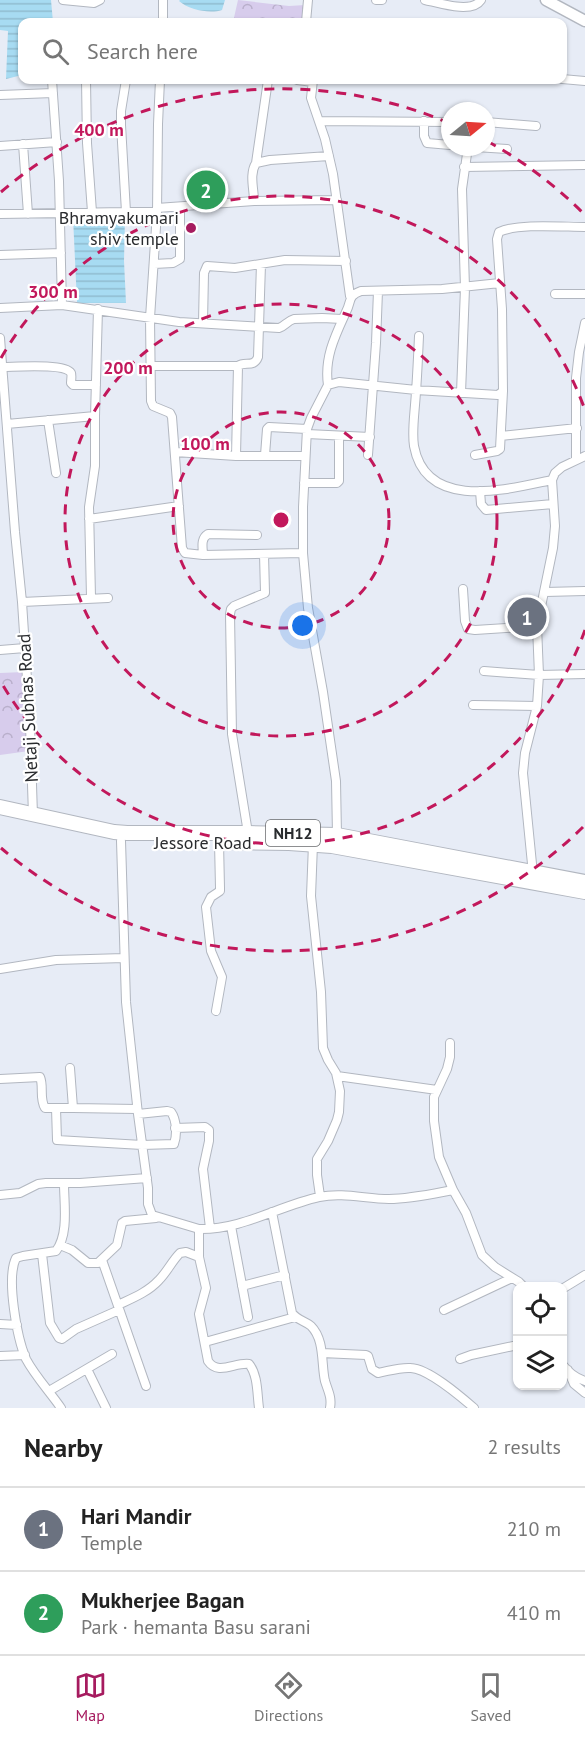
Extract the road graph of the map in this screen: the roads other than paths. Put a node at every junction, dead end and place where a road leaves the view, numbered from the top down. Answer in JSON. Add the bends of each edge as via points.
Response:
{"nodes":[{"id":1,"x":63,"y":0,"type":"edge"},
{"id":2,"x":100,"y":0,"type":"edge"},
{"id":3,"x":164,"y":0,"type":"edge"},
{"id":4,"x":308,"y":0,"type":"edge"},
{"id":5,"x":376,"y":0,"type":"edge"},
{"id":6,"x":382,"y":0,"type":"edge"},
{"id":7,"x":425,"y":0,"type":"edge"},
{"id":8,"x":481,"y":0,"type":"edge"},
{"id":9,"x":546,"y":0,"type":"edge"},
{"id":10,"x":163,"y":18,"type":"edge"},
{"id":11,"x":306,"y":18,"type":"edge"},
{"id":12,"x":585,"y":21,"type":"edge"},
{"id":13,"x":567,"y":79,"type":"edge"},
{"id":14,"x":585,"y":81,"type":"edge"},
{"id":15,"x":52,"y":84,"type":"edge"},
{"id":16,"x":86,"y":84,"type":"edge"},
{"id":17,"x":125,"y":84,"type":"edge"},
{"id":18,"x":160,"y":84,"type":"edge"},
{"id":19,"x":267,"y":84,"type":"edge"},
{"id":20,"x":313,"y":84,"type":"edge"},
{"id":21,"x":53,"y":93,"type":"junction"},
{"id":22,"x":0,"y":95,"type":"edge"},
{"id":23,"x":319,"y":121,"type":"junction"},
{"id":24,"x":424,"y":121,"type":"junction"},
{"id":25,"x":441,"y":122,"type":"edge"},
{"id":26,"x":495,"y":123,"type":"edge"},
{"id":27,"x":536,"y":126,"type":"dead end"},
{"id":28,"x":57,"y":142,"type":"junction"},
{"id":29,"x":23,"y":144,"type":"junction"},
{"id":30,"x":441,"y":145,"type":"edge"},
{"id":31,"x":0,"y":146,"type":"edge"},
{"id":32,"x":495,"y":148,"type":"edge"},
{"id":33,"x":507,"y":149,"type":"dead end"},
{"id":34,"x":329,"y":156,"type":"junction"},
{"id":35,"x":466,"y":156,"type":"edge"},
{"id":36,"x":256,"y":163,"type":"junction"},
{"id":37,"x":585,"y":165,"type":"edge"},
{"id":38,"x":464,"y":167,"type":"junction"},
{"id":39,"x":338,"y":200,"type":"junction"},
{"id":40,"x":254,"y":201,"type":"junction"},
{"id":41,"x":180,"y":207,"type":"junction"},
{"id":42,"x":157,"y":210,"type":"junction"},
{"id":43,"x":92,"y":212,"type":"junction"},
{"id":44,"x":126,"y":212,"type":"junction"},
{"id":45,"x":0,"y":214,"type":"edge"},
{"id":46,"x":28,"y":214,"type":"junction"},
{"id":47,"x":61,"y":214,"type":"junction"},
{"id":48,"x":585,"y":228,"type":"edge"},
{"id":49,"x":62,"y":253,"type":"junction"},
{"id":50,"x":0,"y":255,"type":"edge"},
{"id":51,"x":346,"y":261,"type":"junction"},
{"id":52,"x":154,"y":264,"type":"junction"},
{"id":53,"x":261,"y":264,"type":"junction"},
{"id":54,"x":501,"y":283,"type":"junction"},
{"id":55,"x":465,"y":288,"type":"junction"},
{"id":56,"x":378,"y":291,"type":"junction"},
{"id":57,"x":555,"y":294,"type":"dead end"},
{"id":58,"x":585,"y":294,"type":"edge"},
{"id":59,"x":351,"y":296,"type":"junction"},
{"id":60,"x":62,"y":305,"type":"junction"},
{"id":61,"x":0,"y":308,"type":"edge"},
{"id":62,"x":98,"y":309,"type":"junction"},
{"id":63,"x":155,"y":319,"type":"junction"},
{"id":64,"x":342,"y":319,"type":"junction"},
{"id":65,"x":203,"y":323,"type":"junction"},
{"id":66,"x":585,"y":323,"type":"edge"},
{"id":67,"x":260,"y":327,"type":"junction"},
{"id":68,"x":419,"y":336,"type":"dead end"},
{"id":69,"x":0,"y":338,"type":"edge"},
{"id":70,"x":150,"y":366,"type":"junction"},
{"id":71,"x":238,"y":366,"type":"junction"},
{"id":72,"x":3,"y":368,"type":"junction"},
{"id":73,"x":373,"y":384,"type":"junction"},
{"id":74,"x":328,"y":385,"type":"junction"},
{"id":75,"x":96,"y":386,"type":"junction"},
{"id":76,"x":416,"y":390,"type":"junction"},
{"id":77,"x":503,"y":391,"type":"junction"},
{"id":78,"x":461,"y":393,"type":"junction"},
{"id":79,"x":95,"y":416,"type":"junction"},
{"id":80,"x":48,"y":420,"type":"junction"},
{"id":81,"x":5,"y":427,"type":"edge"},
{"id":82,"x":578,"y":428,"type":"junction"},
{"id":83,"x":307,"y":432,"type":"junction"},
{"id":84,"x":501,"y":436,"type":"junction"},
{"id":85,"x":339,"y":437,"type":"junction"},
{"id":86,"x":369,"y":437,"type":"junction"},
{"id":87,"x":175,"y":452,"type":"junction"},
{"id":88,"x":475,"y":454,"type":"dead end"},
{"id":89,"x":265,"y":455,"type":"junction"},
{"id":90,"x":368,"y":455,"type":"dead end"},
{"id":91,"x":236,"y":456,"type":"junction"},
{"id":92,"x":305,"y":456,"type":"junction"},
{"id":93,"x":581,"y":458,"type":"edge"},
{"id":94,"x":56,"y":473,"type":"dead end"},
{"id":95,"x":552,"y":480,"type":"junction"},
{"id":96,"x":304,"y":483,"type":"junction"},
{"id":97,"x":480,"y":492,"type":"junction"},
{"id":98,"x":553,"y":504,"type":"junction"},
{"id":99,"x":179,"y":506,"type":"junction"},
{"id":100,"x":89,"y":519,"type":"junction"},
{"id":101,"x":257,"y":535,"type":"dead end"},
{"id":102,"x":303,"y":553,"type":"junction"},
{"id":103,"x":264,"y":554,"type":"junction"},
{"id":104,"x":203,"y":555,"type":"junction"},
{"id":105,"x":463,"y":589,"type":"dead end"},
{"id":106,"x":585,"y":591,"type":"edge"},
{"id":107,"x":544,"y":592,"type":"junction"},
{"id":108,"x":91,"y":597,"type":"junction"},
{"id":109,"x":108,"y":598,"type":"dead end"},
{"id":110,"x":22,"y":602,"type":"junction"},
{"id":111,"x":537,"y":626,"type":"junction"},
{"id":112,"x":25,"y":648,"type":"junction"},
{"id":113,"x":0,"y":650,"type":"edge"},
{"id":114,"x":484,"y":671,"type":"dead end"},
{"id":115,"x":585,"y":674,"type":"edge"},
{"id":116,"x":539,"y":675,"type":"junction"},
{"id":117,"x":473,"y":705,"type":"dead end"},
{"id":118,"x":537,"y":706,"type":"junction"},
{"id":119,"x":0,"y":807,"type":"edge"},
{"id":120,"x":33,"y":815,"type":"junction"},
{"id":121,"x":0,"y":817,"type":"edge"},
{"id":122,"x":248,"y":832,"type":"junction"},
{"id":123,"x":336,"y":835,"type":"junction"},
{"id":124,"x":121,"y":841,"type":"junction"},
{"id":125,"x":219,"y":842,"type":"junction"},
{"id":126,"x":313,"y":844,"type":"junction"},
{"id":127,"x":533,"y":878,"type":"junction"},
{"id":128,"x":585,"y":882,"type":"edge"},
{"id":129,"x":585,"y":892,"type":"edge"},
{"id":130,"x":124,"y":958,"type":"junction"},
{"id":131,"x":0,"y":969,"type":"edge"},
{"id":132,"x":216,"y":1011,"type":"dead end"},
{"id":133,"x":450,"y":1043,"type":"dead end"},
{"id":134,"x":70,"y":1068,"type":"dead end"},
{"id":135,"x":337,"y":1076,"type":"junction"},
{"id":136,"x":0,"y":1079,"type":"edge"},
{"id":137,"x":437,"y":1090,"type":"junction"},
{"id":138,"x":56,"y":1108,"type":"junction"},
{"id":139,"x":73,"y":1108,"type":"junction"},
{"id":140,"x":138,"y":1111,"type":"junction"},
{"id":141,"x":175,"y":1128,"type":"junction"},
{"id":142,"x":142,"y":1145,"type":"junction"},
{"id":143,"x":147,"y":1178,"type":"junction"},
{"id":144,"x":64,"y":1184,"type":"junction"},
{"id":145,"x":453,"y":1190,"type":"junction"},
{"id":146,"x":0,"y":1195,"type":"edge"},
{"id":147,"x":320,"y":1197,"type":"junction"},
{"id":148,"x":272,"y":1212,"type":"junction"},
{"id":149,"x":156,"y":1218,"type":"junction"},
{"id":150,"x":231,"y":1226,"type":"junction"},
{"id":151,"x":210,"y":1228,"type":"junction"},
{"id":152,"x":198,"y":1229,"type":"junction"},
{"id":153,"x":60,"y":1245,"type":"junction"},
{"id":154,"x":42,"y":1254,"type":"junction"},
{"id":155,"x":199,"y":1257,"type":"junction"},
{"id":156,"x":102,"y":1260,"type":"junction"},
{"id":157,"x":285,"y":1275,"type":"junction"},
{"id":158,"x":585,"y":1275,"type":"edge"},
{"id":159,"x":512,"y":1278,"type":"junction"},
{"id":160,"x":517,"y":1282,"type":"edge"},
{"id":161,"x":242,"y":1286,"type":"junction"},
{"id":162,"x":567,"y":1286,"type":"edge"},
{"id":163,"x":119,"y":1307,"type":"junction"},
{"id":164,"x":444,"y":1310,"type":"dead end"},
{"id":165,"x":248,"y":1317,"type":"dead end"},
{"id":166,"x":295,"y":1317,"type":"junction"},
{"id":167,"x":0,"y":1324,"type":"edge"},
{"id":168,"x":17,"y":1324,"type":"junction"},
{"id":169,"x":205,"y":1342,"type":"junction"},
{"id":170,"x":513,"y":1346,"type":"edge"},
{"id":171,"x":322,"y":1353,"type":"junction"},
{"id":172,"x":112,"y":1354,"type":"dead end"},
{"id":173,"x":25,"y":1355,"type":"junction"},
{"id":174,"x":0,"y":1356,"type":"edge"},
{"id":175,"x":460,"y":1359,"type":"dead end"},
{"id":176,"x":87,"y":1369,"type":"junction"},
{"id":177,"x":567,"y":1369,"type":"edge"},
{"id":178,"x":567,"y":1371,"type":"edge"},
{"id":179,"x":585,"y":1381,"type":"edge"},
{"id":180,"x":146,"y":1386,"type":"dead end"},
{"id":181,"x":49,"y":1391,"type":"junction"},
{"id":182,"x":585,"y":1393,"type":"edge"},
{"id":183,"x":62,"y":1408,"type":"edge"},
{"id":184,"x":106,"y":1408,"type":"edge"},
{"id":185,"x":259,"y":1408,"type":"edge"},
{"id":186,"x":330,"y":1408,"type":"edge"},
{"id":187,"x":474,"y":1408,"type":"edge"}],
"edges":[{"from":1,"to":2,"type":"street"},
{"from":3,"to":10,"type":"street"},
{"from":4,"to":11,"type":"street"},
{"from":5,"to":6,"type":"street"},
{"from":7,"to":8,"type":"street","via":[[469,7]]},
{"from":9,"to":12,"type":"street"},
{"from":13,"to":14,"type":"street"},
{"from":15,"to":21,"type":"street"},
{"from":16,"to":43,"type":"street"},
{"from":17,"to":44,"type":"street","via":[[121,125]]},
{"from":18,"to":42,"type":"street"},
{"from":19,"to":36,"type":"street"},
{"from":20,"to":23,"type":"street","via":[[311,98]]},
{"from":21,"to":22,"type":"street"},
{"from":21,"to":28,"type":"street"},
{"from":23,"to":24,"type":"street"},
{"from":23,"to":34,"type":"street"},
{"from":24,"to":25,"type":"street"},
{"from":24,"to":30,"type":"street","via":[[427,143]]},
{"from":26,"to":27,"type":"street"},
{"from":28,"to":29,"type":"street"},
{"from":28,"to":47,"type":"street"},
{"from":29,"to":31,"type":"street"},
{"from":29,"to":46,"type":"street"},
{"from":32,"to":33,"type":"street"},
{"from":34,"to":36,"type":"street"},
{"from":34,"to":39,"type":"street"},
{"from":35,"to":38,"type":"street"},
{"from":36,"to":40,"type":"street"},
{"from":37,"to":38,"type":"street"},
{"from":38,"to":55,"type":"street"},
{"from":39,"to":40,"type":"street"},
{"from":39,"to":51,"type":"street"},
{"from":40,"to":41,"type":"street"},
{"from":41,"to":42,"type":"street"},
{"from":41,"to":52,"type":"street","via":[[180,259]]},
{"from":42,"to":44,"type":"street"},
{"from":42,"to":52,"type":"street"},
{"from":43,"to":44,"type":"street"},
{"from":43,"to":47,"type":"street"},
{"from":45,"to":46,"type":"street"},
{"from":46,"to":47,"type":"street"},
{"from":47,"to":49,"type":"street"},
{"from":48,"to":54,"type":"street","via":[[523,227],[499,232],[496,239]]},
{"from":49,"to":50,"type":"street"},
{"from":49,"to":60,"type":"street"},
{"from":51,"to":53,"type":"street","via":[[285,260]]},
{"from":51,"to":59,"type":"street"},
{"from":52,"to":63,"type":"street"},
{"from":53,"to":65,"type":"street","via":[[204,269]]},
{"from":53,"to":67,"type":"street"},
{"from":54,"to":55,"type":"street"},
{"from":54,"to":77,"type":"street"},
{"from":55,"to":56,"type":"street"},
{"from":55,"to":78,"type":"street"},
{"from":56,"to":59,"type":"street","via":[[361,291]]},
{"from":56,"to":73,"type":"street"},
{"from":57,"to":58,"type":"street"},
{"from":59,"to":64,"type":"street"},
{"from":60,"to":61,"type":"street"},
{"from":60,"to":62,"type":"street"},
{"from":62,"to":63,"type":"street"},
{"from":62,"to":75,"type":"street"},
{"from":63,"to":65,"type":"street"},
{"from":63,"to":70,"type":"street"},
{"from":64,"to":67,"type":"street","via":[[290,320],[279,328]]},
{"from":64,"to":74,"type":"street","via":[[328,357]]},
{"from":65,"to":67,"type":"street"},
{"from":66,"to":82,"type":"street","via":[[576,378]]},
{"from":67,"to":71,"type":"street","via":[[256,362]]},
{"from":68,"to":76,"type":"street"},
{"from":69,"to":72,"type":"street","name":"Netaji Subhas Road"},
{"from":70,"to":71,"type":"street"},
{"from":70,"to":87,"type":"street","via":[[151,401],[172,417]]},
{"from":71,"to":91,"type":"street"},
{"from":72,"to":75,"type":"street","via":[[60,368],[69,371],[73,385]]},
{"from":72,"to":81,"type":"street","name":"Netaji Subhas Road"},
{"from":73,"to":74,"type":"street"},
{"from":73,"to":76,"type":"street"},
{"from":73,"to":86,"type":"street"},
{"from":74,"to":83,"type":"street"},
{"from":75,"to":79,"type":"street"},
{"from":76,"to":78,"type":"street"},
{"from":76,"to":97,"type":"street","via":[[413,436],[422,466],[446,487]]},
{"from":77,"to":78,"type":"street","via":[[498,395]]},
{"from":77,"to":84,"type":"street"},
{"from":79,"to":80,"type":"street"},
{"from":79,"to":100,"type":"street"},
{"from":80,"to":81,"type":"street"},
{"from":80,"to":94,"type":"street"},
{"from":81,"to":110,"type":"street","name":"Netaji Subhas Road"},
{"from":82,"to":84,"type":"street"},
{"from":82,"to":93,"type":"street"},
{"from":83,"to":85,"type":"street"},
{"from":83,"to":89,"type":"street","via":[[269,427]]},
{"from":83,"to":92,"type":"street"},
{"from":84,"to":88,"type":"street","via":[[497,452]]},
{"from":85,"to":86,"type":"street"},
{"from":85,"to":96,"type":"street","via":[[339,481]]},
{"from":86,"to":90,"type":"street"},
{"from":87,"to":91,"type":"street"},
{"from":87,"to":99,"type":"street"},
{"from":89,"to":91,"type":"street"},
{"from":89,"to":92,"type":"street"},
{"from":92,"to":96,"type":"street"},
{"from":93,"to":95,"type":"street","via":[[555,472]]},
{"from":95,"to":97,"type":"street"},
{"from":95,"to":98,"type":"street"},
{"from":96,"to":102,"type":"street"},
{"from":97,"to":98,"type":"street","via":[[486,510]]},
{"from":98,"to":107,"type":"street","via":[[554,536]]},
{"from":99,"to":100,"type":"street"},
{"from":99,"to":104,"type":"street","via":[[183,551]]},
{"from":100,"to":108,"type":"street"},
{"from":101,"to":104,"type":"street","via":[[208,534],[202,542]]},
{"from":102,"to":103,"type":"street"},
{"from":102,"to":123,"type":"street","via":[[336,781]]},
{"from":103,"to":104,"type":"street"},
{"from":103,"to":122,"type":"street","via":[[266,593],[231,609],[232,734]]},
{"from":105,"to":111,"type":"street","via":[[468,629]]},
{"from":106,"to":107,"type":"street"},
{"from":107,"to":111,"type":"street"},
{"from":108,"to":109,"type":"street"},
{"from":108,"to":110,"type":"street"},
{"from":110,"to":112,"type":"street","name":"Netaji Subhas Road"},
{"from":111,"to":116,"type":"street"},
{"from":112,"to":113,"type":"street"},
{"from":112,"to":120,"type":"street","name":"Netaji Subhas Road"},
{"from":114,"to":116,"type":"street"},
{"from":115,"to":116,"type":"street"},
{"from":116,"to":118,"type":"street"},
{"from":117,"to":118,"type":"street"},
{"from":118,"to":127,"type":"street","via":[[523,773]]},
{"from":119,"to":120,"type":"highway","number":"NH12"},
{"from":120,"to":122,"type":"highway","number":"NH12","via":[[127,833]]},
{"from":121,"to":124,"type":"highway","name":"Jessore Road","number":"NH12"},
{"from":122,"to":123,"type":"highway","number":"NH12"},
{"from":123,"to":127,"type":"highway","number":"NH12","via":[[486,863]]},
{"from":124,"to":125,"type":"highway","name":"Jessore Road","number":"NH12"},
{"from":124,"to":130,"type":"street"},
{"from":125,"to":126,"type":"highway","name":"Jessore Road","number":"NH12"},
{"from":125,"to":132,"type":"street","via":[[220,891],[206,907],[211,951],[222,977]]},
{"from":126,"to":127,"type":"highway","name":"Jessore Road","number":"NH12"},
{"from":126,"to":135,"type":"street","via":[[310,884],[321,983],[323,1048]]},
{"from":127,"to":128,"type":"highway","number":"NH12"},
{"from":127,"to":129,"type":"highway","name":"Jessore Road","number":"NH12"},
{"from":130,"to":131,"type":"street","via":[[56,960]]},
{"from":130,"to":140,"type":"street"},
{"from":133,"to":137,"type":"street","via":[[447,1069]]},
{"from":134,"to":139,"type":"street"},
{"from":135,"to":137,"type":"street"},
{"from":135,"to":147,"type":"street","via":[[339,1112],[317,1159]]},
{"from":136,"to":138,"type":"street","via":[[40,1077],[43,1106]]},
{"from":137,"to":145,"type":"street","via":[[436,1141]]},
{"from":138,"to":139,"type":"street"},
{"from":138,"to":142,"type":"street","via":[[57,1140]]},
{"from":139,"to":140,"type":"street"},
{"from":140,"to":141,"type":"street","via":[[167,1111],[174,1118]]},
{"from":140,"to":142,"type":"street"},
{"from":141,"to":142,"type":"street","via":[[174,1144]]},
{"from":141,"to":151,"type":"street","via":[[209,1130],[203,1169]]},
{"from":142,"to":143,"type":"street"},
{"from":143,"to":144,"type":"street"},
{"from":143,"to":149,"type":"street","via":[[148,1204]]},
{"from":144,"to":146,"type":"street","via":[[38,1184],[20,1193]]},
{"from":144,"to":153,"type":"street"},
{"from":145,"to":147,"type":"street","via":[[389,1199]]},
{"from":145,"to":159,"type":"street","via":[[482,1255]]},
{"from":147,"to":148,"type":"street"},
{"from":148,"to":150,"type":"street"},
{"from":148,"to":157,"type":"street"},
{"from":149,"to":152,"type":"street"},
{"from":149,"to":156,"type":"street","via":[[124,1221],[117,1245]]},
{"from":150,"to":151,"type":"street"},
{"from":150,"to":161,"type":"street"},
{"from":151,"to":152,"type":"street"},
{"from":152,"to":155,"type":"street"},
{"from":153,"to":154,"type":"street","via":[[56,1251]]},
{"from":153,"to":156,"type":"street","via":[[88,1263]]},
{"from":154,"to":163,"type":"street","via":[[50,1323],[59,1338]]},
{"from":154,"to":168,"type":"street","via":[[16,1258],[13,1265]]},
{"from":155,"to":163,"type":"street","via":[[180,1253],[154,1286]]},
{"from":155,"to":169,"type":"street","via":[[206,1288],[199,1307]]},
{"from":156,"to":163,"type":"street"},
{"from":157,"to":161,"type":"street"},
{"from":157,"to":166,"type":"street"},
{"from":158,"to":162,"type":"street"},
{"from":159,"to":160,"type":"street"},
{"from":159,"to":164,"type":"street"},
{"from":161,"to":165,"type":"street"},
{"from":163,"to":180,"type":"street"},
{"from":166,"to":169,"type":"street"},
{"from":166,"to":171,"type":"street","via":[[312,1327]]},
{"from":167,"to":168,"type":"street"},
{"from":168,"to":173,"type":"street"},
{"from":169,"to":185,"type":"street","via":[[208,1360],[216,1368],[249,1364],[256,1378]]},
{"from":170,"to":175,"type":"street"},
{"from":171,"to":186,"type":"street"},
{"from":171,"to":187,"type":"street","via":[[366,1355],[378,1373],[418,1369]]},
{"from":172,"to":176,"type":"street"},
{"from":173,"to":174,"type":"street"},
{"from":173,"to":181,"type":"street"},
{"from":176,"to":181,"type":"street"},
{"from":176,"to":184,"type":"street"},
{"from":177,"to":179,"type":"street"},
{"from":178,"to":182,"type":"street"},
{"from":181,"to":183,"type":"street"}]}
